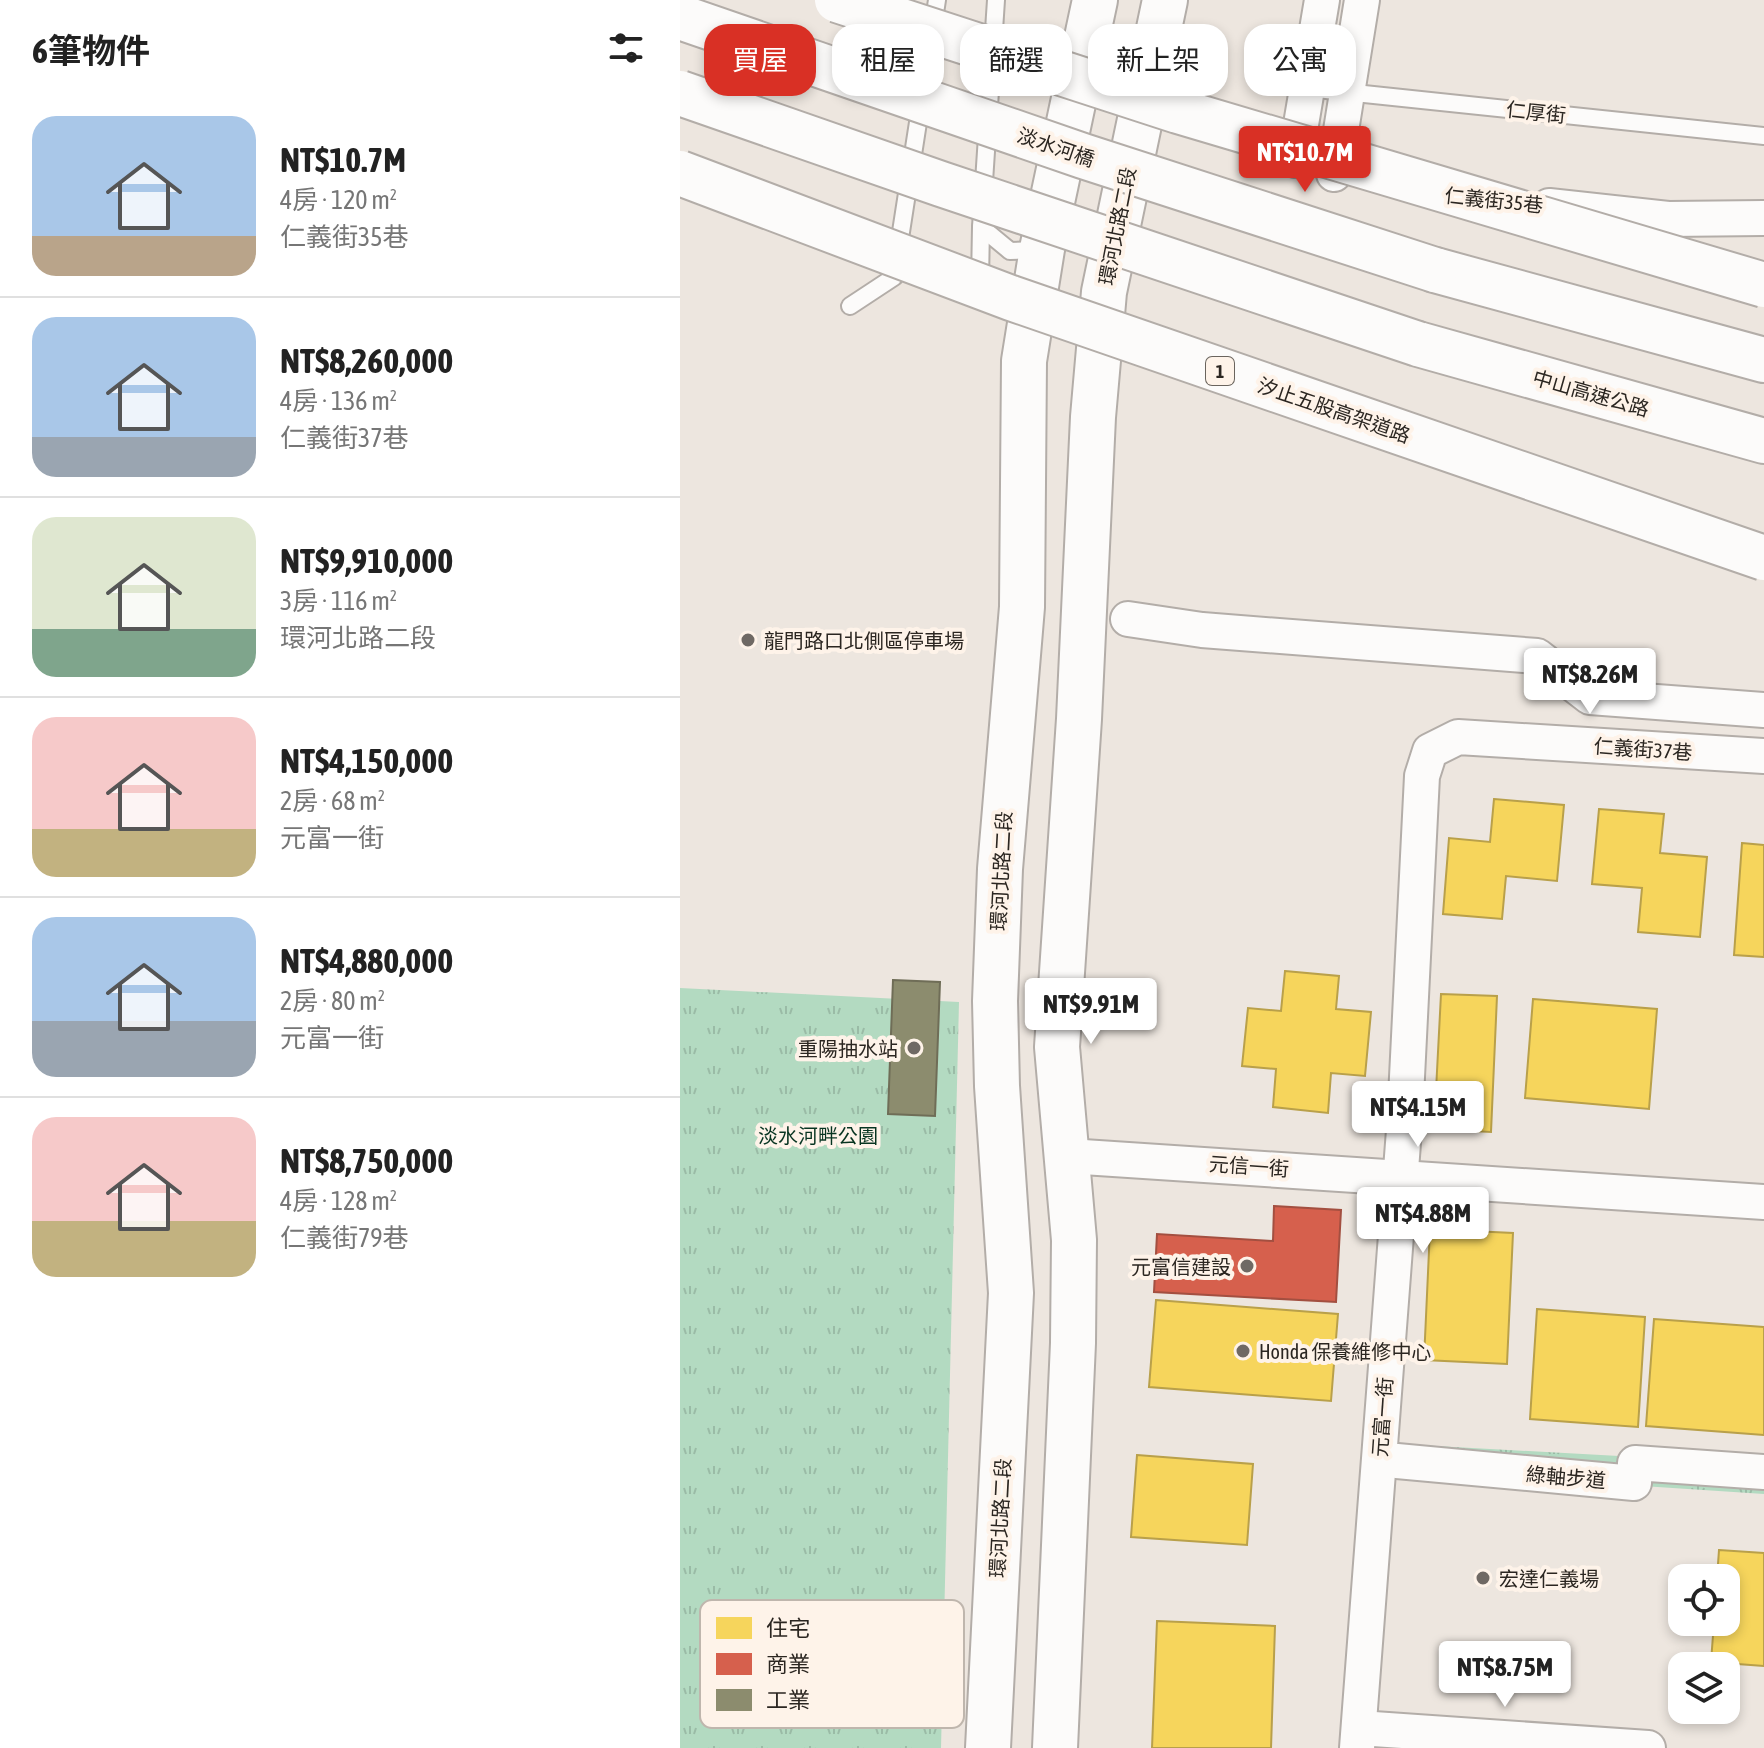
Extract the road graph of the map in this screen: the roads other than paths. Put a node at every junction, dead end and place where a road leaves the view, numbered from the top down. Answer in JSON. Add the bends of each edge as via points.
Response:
{"nodes":[{"id":1,"x":837,"y":0,"type":"edge"},
{"id":2,"x":937,"y":0,"type":"edge"},
{"id":3,"x":996,"y":0,"type":"edge"},
{"id":4,"x":1095,"y":0,"type":"edge"},
{"id":5,"x":1165,"y":0,"type":"edge"},
{"id":6,"x":1322,"y":0,"type":"edge"},
{"id":7,"x":1362,"y":0,"type":"edge"},
{"id":8,"x":680,"y":17,"type":"edge"},
{"id":9,"x":1318,"y":24,"type":"edge"},
{"id":10,"x":1356,"y":37,"type":"edge"},
{"id":11,"x":680,"y":93,"type":"edge"},
{"id":12,"x":1356,"y":94,"type":"edge"},
{"id":13,"x":1306,"y":96,"type":"edge"},
{"id":14,"x":1347,"y":96,"type":"edge"},
{"id":15,"x":1138,"y":119,"type":"junction"},
{"id":16,"x":1764,"y":136,"type":"edge"},
{"id":17,"x":1295,"y":160,"type":"junction"},
{"id":18,"x":680,"y":173,"type":"edge"},
{"id":19,"x":1334,"y":174,"type":"junction"},
{"id":20,"x":1764,"y":218,"type":"edge"},
{"id":21,"x":981,"y":227,"type":"junction"},
{"id":22,"x":1042,"y":249,"type":"junction"},
{"id":23,"x":1764,"y":285,"type":"edge"},
{"id":24,"x":850,"y":306,"type":"dead end"},
{"id":25,"x":1031,"y":320,"type":"junction"},
{"id":26,"x":1100,"y":339,"type":"junction"},
{"id":27,"x":1764,"y":360,"type":"edge"},
{"id":28,"x":1764,"y":441,"type":"edge"},
{"id":29,"x":1764,"y":558,"type":"edge"},
{"id":30,"x":1128,"y":619,"type":"dead end"},
{"id":31,"x":1764,"y":710,"type":"edge"},
{"id":32,"x":1430,"y":751,"type":"joint"},
{"id":33,"x":1764,"y":756,"type":"edge"},
{"id":34,"x":1068,"y":1156,"type":"junction"},
{"id":35,"x":1400,"y":1177,"type":"junction"},
{"id":36,"x":1764,"y":1202,"type":"edge"},
{"id":37,"x":1397,"y":1461,"type":"dead end"},
{"id":38,"x":1764,"y":1472,"type":"edge"},
{"id":39,"x":1358,"y":1738,"type":"edge"},
{"id":40,"x":988,"y":1748,"type":"edge"},
{"id":41,"x":1055,"y":1748,"type":"edge"},
{"id":42,"x":1648,"y":1748,"type":"edge"}],
"edges":[{"from":1,"to":23,"type":"main road","bridge":true,"via":[[1178,111]]},
{"from":2,"to":24,"type":"lane","via":[[894,277]]},
{"from":3,"to":21,"type":"lane"},
{"from":4,"to":22,"type":"main road","name":"環河北路二段"},
{"from":5,"to":15,"type":"main road","name":"環河北路二段"},
{"from":6,"to":9,"type":"street"},
{"from":7,"to":10,"type":"street"},
{"from":8,"to":27,"type":"main road","name":"淡水河橋","bridge":true,"via":[[1435,270]]},
{"from":11,"to":28,"type":"main road","name":"中山高速公路","bridge":true,"via":[[1418,344]]},
{"from":12,"to":16,"type":"lane","name":"仁厚街"},
{"from":13,"to":17,"type":"street"},
{"from":14,"to":19,"type":"street"},
{"from":15,"to":17,"type":"street","name":"仁義街35巷"},
{"from":15,"to":26,"type":"main road","name":"環河北路二段","via":[[1104,292]]},
{"from":17,"to":19,"type":"street","name":"仁義街35巷"},
{"from":18,"to":29,"type":"main road","name":"汐止五股高架道路","number":"1","bridge":true,"via":[[1011,298]]},
{"from":19,"to":20,"type":"street","name":"仁義街35巷","via":[[1371,186],[1652,218]]},
{"from":21,"to":22,"type":"lane","via":[[1010,251]]},
{"from":21,"to":25,"type":"lane","via":[[979,279],[994,303]]},
{"from":22,"to":25,"type":"main road","name":"環河北路二段"},
{"from":25,"to":26,"type":"lane"},
{"from":25,"to":40,"type":"main road","name":"環河北路二段","via":[[1024,361],[1022,607],[1000,869],[995,1001],[1011,1293]]},
{"from":26,"to":34,"type":"main road","name":"環河北路二段","via":[[1057,1047]]},
{"from":30,"to":31,"type":"street","via":[[1202,630],[1537,656],[1590,697]]},
{"from":32,"to":33,"type":"street","name":"仁義街37巷","via":[[1458,737]]},
{"from":32,"to":35,"type":"street","name":"元富一街","via":[[1422,776]]},
{"from":34,"to":35,"type":"street","name":"元信一街"},
{"from":34,"to":41,"type":"main road","name":"環河北路二段","via":[[1073,1343]]},
{"from":35,"to":36,"type":"street","name":"元信一街"},
{"from":35,"to":39,"type":"street","name":"元富一街"},
{"from":37,"to":38,"type":"street","name":"綠軸步道","via":[[1634,1483],[1635,1463]]},
{"from":39,"to":42,"type":"street"}]}
